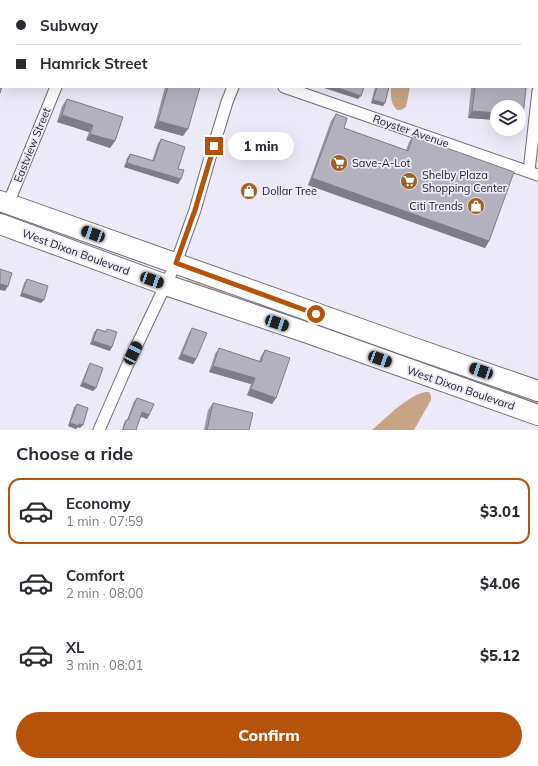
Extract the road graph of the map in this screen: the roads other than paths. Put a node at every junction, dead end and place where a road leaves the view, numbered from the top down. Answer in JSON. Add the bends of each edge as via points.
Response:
{"nodes":[{"id":1,"x":56,"y":88,"type":"edge"},
{"id":2,"x":233,"y":88,"type":"edge"},
{"id":3,"x":287,"y":88,"type":"edge"},
{"id":4,"x":538,"y":91,"type":"edge"},
{"id":5,"x":533,"y":173,"type":"edge"},
{"id":6,"x":4,"y":202,"type":"edge"},
{"id":7,"x":0,"y":224,"type":"edge"},
{"id":8,"x":176,"y":263,"type":"junction"},
{"id":9,"x":166,"y":285,"type":"junction"},
{"id":10,"x":538,"y":391,"type":"edge"},
{"id":11,"x":538,"y":415,"type":"edge"},
{"id":12,"x":99,"y":430,"type":"edge"}],
"edges":[{"from":1,"to":6,"type":"street","name":"Eastview Street"},
{"from":2,"to":8,"type":"street"},
{"from":3,"to":5,"type":"street","name":"Royster Avenue"},
{"from":4,"to":5,"type":"street"},
{"from":6,"to":8,"type":"highway","name":"West Dixon Boulevard"},
{"from":7,"to":9,"type":"highway","name":"West Dixon Boulevard"},
{"from":8,"to":9,"type":"street"},
{"from":8,"to":10,"type":"highway","name":"West Dixon Boulevard"},
{"from":9,"to":11,"type":"highway","name":"West Dixon Boulevard"},
{"from":9,"to":12,"type":"street"}]}
